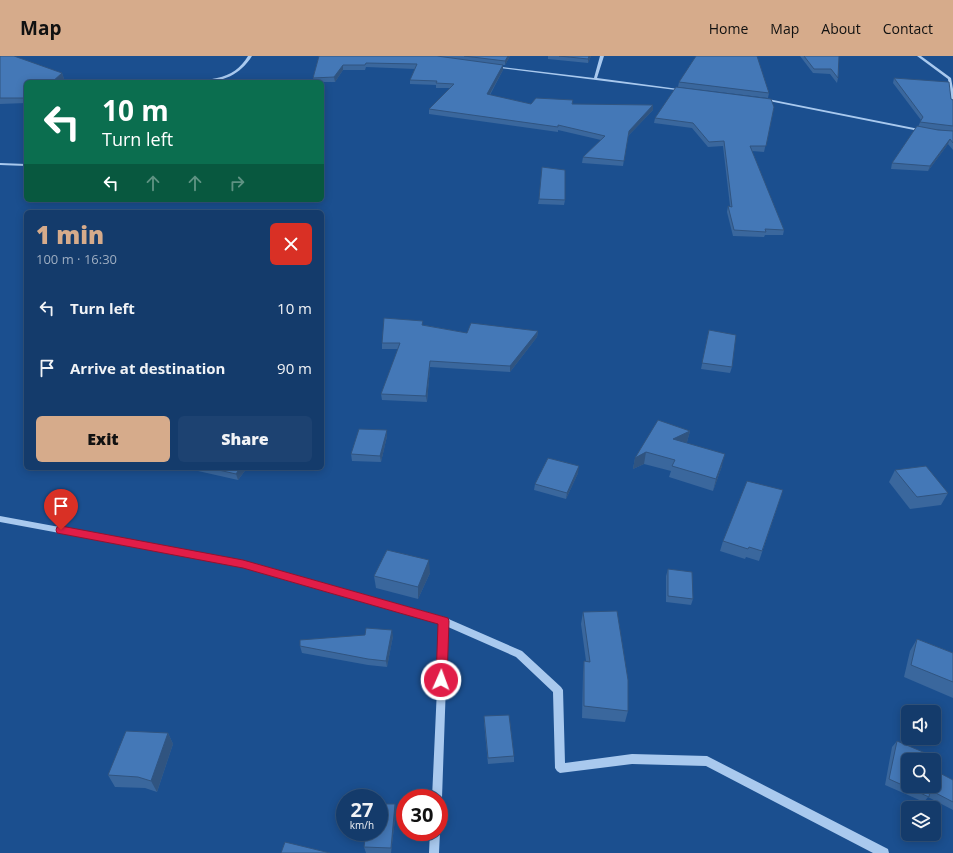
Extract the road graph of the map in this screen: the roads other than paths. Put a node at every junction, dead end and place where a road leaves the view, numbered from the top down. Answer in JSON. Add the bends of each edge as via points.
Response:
{"nodes":[{"id":1,"x":250,"y":56,"type":"edge"},
{"id":2,"x":602,"y":56,"type":"edge"},
{"id":3,"x":919,"y":56,"type":"edge"},
{"id":4,"x":490,"y":66,"type":"edge"},
{"id":5,"x":595,"y":79,"type":"junction"},
{"id":6,"x":214,"y":80,"type":"edge"},
{"id":7,"x":687,"y":90,"type":"edge"},
{"id":8,"x":757,"y":99,"type":"edge"},
{"id":9,"x":953,"y":104,"type":"edge"},
{"id":10,"x":929,"y":132,"type":"edge"},
{"id":11,"x":0,"y":164,"type":"edge"},
{"id":12,"x":24,"y":165,"type":"edge"},
{"id":13,"x":0,"y":519,"type":"edge"},
{"id":14,"x":444,"y":621,"type":"junction"},
{"id":15,"x":437,"y":789,"type":"edge"},
{"id":16,"x":435,"y":841,"type":"edge"},
{"id":17,"x":434,"y":853,"type":"edge"},
{"id":18,"x":884,"y":853,"type":"edge"}],
"edges":[{"from":1,"to":6,"type":"street","via":[[238,72]]},
{"from":2,"to":5,"type":"street"},
{"from":3,"to":9,"type":"street","via":[[950,79]]},
{"from":4,"to":5,"type":"street"},
{"from":5,"to":7,"type":"street"},
{"from":8,"to":10,"type":"street"},
{"from":11,"to":12,"type":"street"},
{"from":13,"to":14,"type":"street","via":[[243,564]]},
{"from":14,"to":15,"type":"street"},
{"from":14,"to":18,"type":"street","via":[[519,654],[558,690],[560,768],[632,759],[707,761]]},
{"from":16,"to":17,"type":"street"}]}
